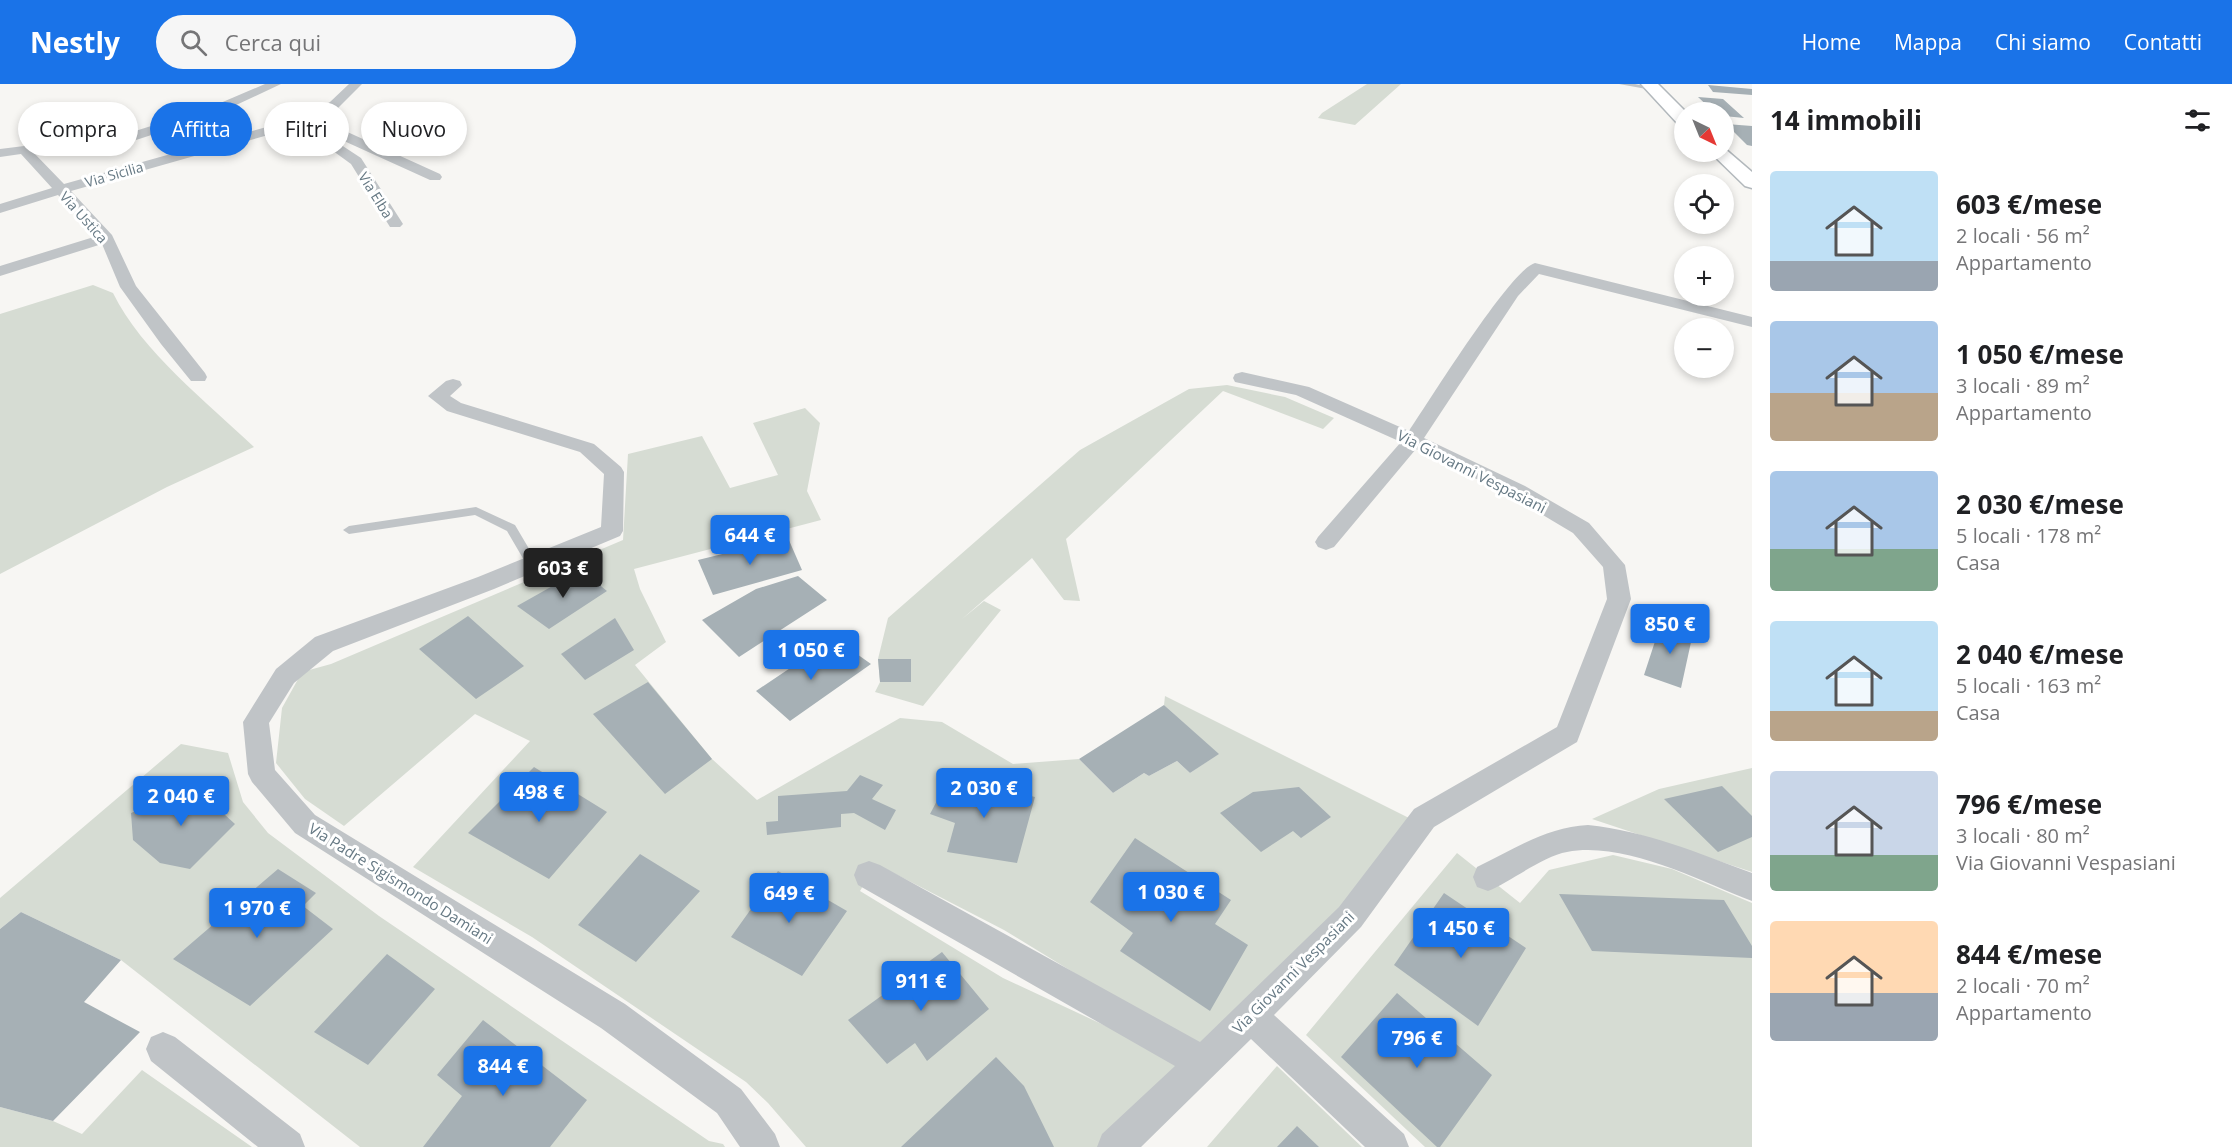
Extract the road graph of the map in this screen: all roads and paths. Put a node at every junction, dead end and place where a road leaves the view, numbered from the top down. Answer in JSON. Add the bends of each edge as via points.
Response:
{"nodes":[{"id":1,"x":275,"y":84,"type":"edge"},
{"id":2,"x":356,"y":84,"type":"edge"},
{"id":3,"x":1622,"y":84,"type":"edge"},
{"id":4,"x":1650,"y":86,"type":"edge"},
{"id":5,"x":335,"y":102,"type":"edge"},
{"id":6,"x":1674,"y":110,"type":"edge"},
{"id":7,"x":264,"y":132,"type":"edge"},
{"id":8,"x":138,"y":134,"type":"edge"},
{"id":9,"x":349,"y":139,"type":"edge"},
{"id":10,"x":18,"y":151,"type":"edge"},
{"id":11,"x":0,"y":153,"type":"edge"},
{"id":12,"x":29,"y":156,"type":"edge"},
{"id":13,"x":348,"y":156,"type":"edge"},
{"id":14,"x":1730,"y":162,"type":"edge"},
{"id":15,"x":435,"y":177,"type":"dead end"},
{"id":16,"x":1752,"y":182,"type":"edge"},
{"id":17,"x":59,"y":190,"type":"junction"},
{"id":18,"x":0,"y":208,"type":"edge"},
{"id":19,"x":395,"y":224,"type":"dead end"},
{"id":20,"x":107,"y":238,"type":"junction"},
{"id":21,"x":0,"y":271,"type":"edge"},
{"id":22,"x":1752,"y":322,"type":"edge"},
{"id":23,"x":198,"y":377,"type":"dead end"},
{"id":24,"x":1242,"y":378,"type":"dead end"},
{"id":25,"x":453,"y":385,"type":"dead end"},
{"id":26,"x":1413,"y":440,"type":"junction"},
{"id":27,"x":349,"y":530,"type":"dead end"},
{"id":28,"x":1326,"y":542,"type":"dead end"},
{"id":29,"x":532,"y":564,"type":"junction"},
{"id":30,"x":868,"y":875,"type":"dead end"},
{"id":31,"x":1488,"y":877,"type":"dead end"},
{"id":32,"x":1752,"y":887,"type":"edge"},
{"id":33,"x":1250,"y":1015,"type":"junction"},
{"id":34,"x":163,"y":1049,"type":"dead end"},
{"id":35,"x":1203,"y":1063,"type":"junction"},
{"id":36,"x":287,"y":1147,"type":"edge"},
{"id":37,"x":762,"y":1147,"type":"edge"},
{"id":38,"x":1115,"y":1147,"type":"edge"},
{"id":39,"x":1391,"y":1147,"type":"edge"}],
"edges":[{"from":1,"to":8,"type":"street","via":[[215,110]]},
{"from":2,"to":5,"type":"street","name":"Via Sicilia"},
{"from":3,"to":4,"type":"lane"},
{"from":4,"to":6,"type":"street"},
{"from":7,"to":17,"type":"street","name":"Via Sicilia"},
{"from":9,"to":15,"type":"street"},
{"from":10,"to":11,"type":"street"},
{"from":12,"to":17,"type":"street","name":"Via Ustica"},
{"from":13,"to":19,"type":"street","name":"Via Elba","via":[[356,162]]},
{"from":14,"to":16,"type":"street"},
{"from":17,"to":18,"type":"street","name":"Via Sicilia"},
{"from":17,"to":20,"type":"street","name":"Via Ustica"},
{"from":20,"to":21,"type":"street"},
{"from":20,"to":23,"type":"street","name":"Via Ustica","via":[[128,287]]},
{"from":22,"to":26,"type":"street","via":[[1535,268],[1512,293]]},
{"from":24,"to":26,"type":"street","name":"Via Giovanni Vespasiani","via":[[1302,391]]},
{"from":25,"to":29,"type":"street","name":"Via Padre Sigismondo Damiani","via":[[437,396],[454,407],[587,448],[614,472],[612,531]]},
{"from":26,"to":28,"type":"street"},
{"from":26,"to":33,"type":"street","name":"Via Giovanni Vespasiani","via":[[1518,491],[1581,528],[1614,565],[1619,599],[1568,734],[1424,818],[1350,916]]},
{"from":27,"to":29,"type":"lane","via":[[476,511],[510,528]]},
{"from":29,"to":37,"type":"street","name":"Via Padre Sigismondo Damiani","via":[[324,644],[285,676],[256,722],[262,774],[305,824],[613,1016],[729,1101]]},
{"from":30,"to":35,"type":"street"},
{"from":31,"to":32,"type":"street","via":[[1564,839],[1593,837],[1647,849]]},
{"from":33,"to":35,"type":"street","name":"Via Giovanni Vespasiani"},
{"from":33,"to":39,"type":"street"},
{"from":34,"to":36,"type":"street"},
{"from":35,"to":38,"type":"street","name":"Via Giovanni Vespasiani"}]}
